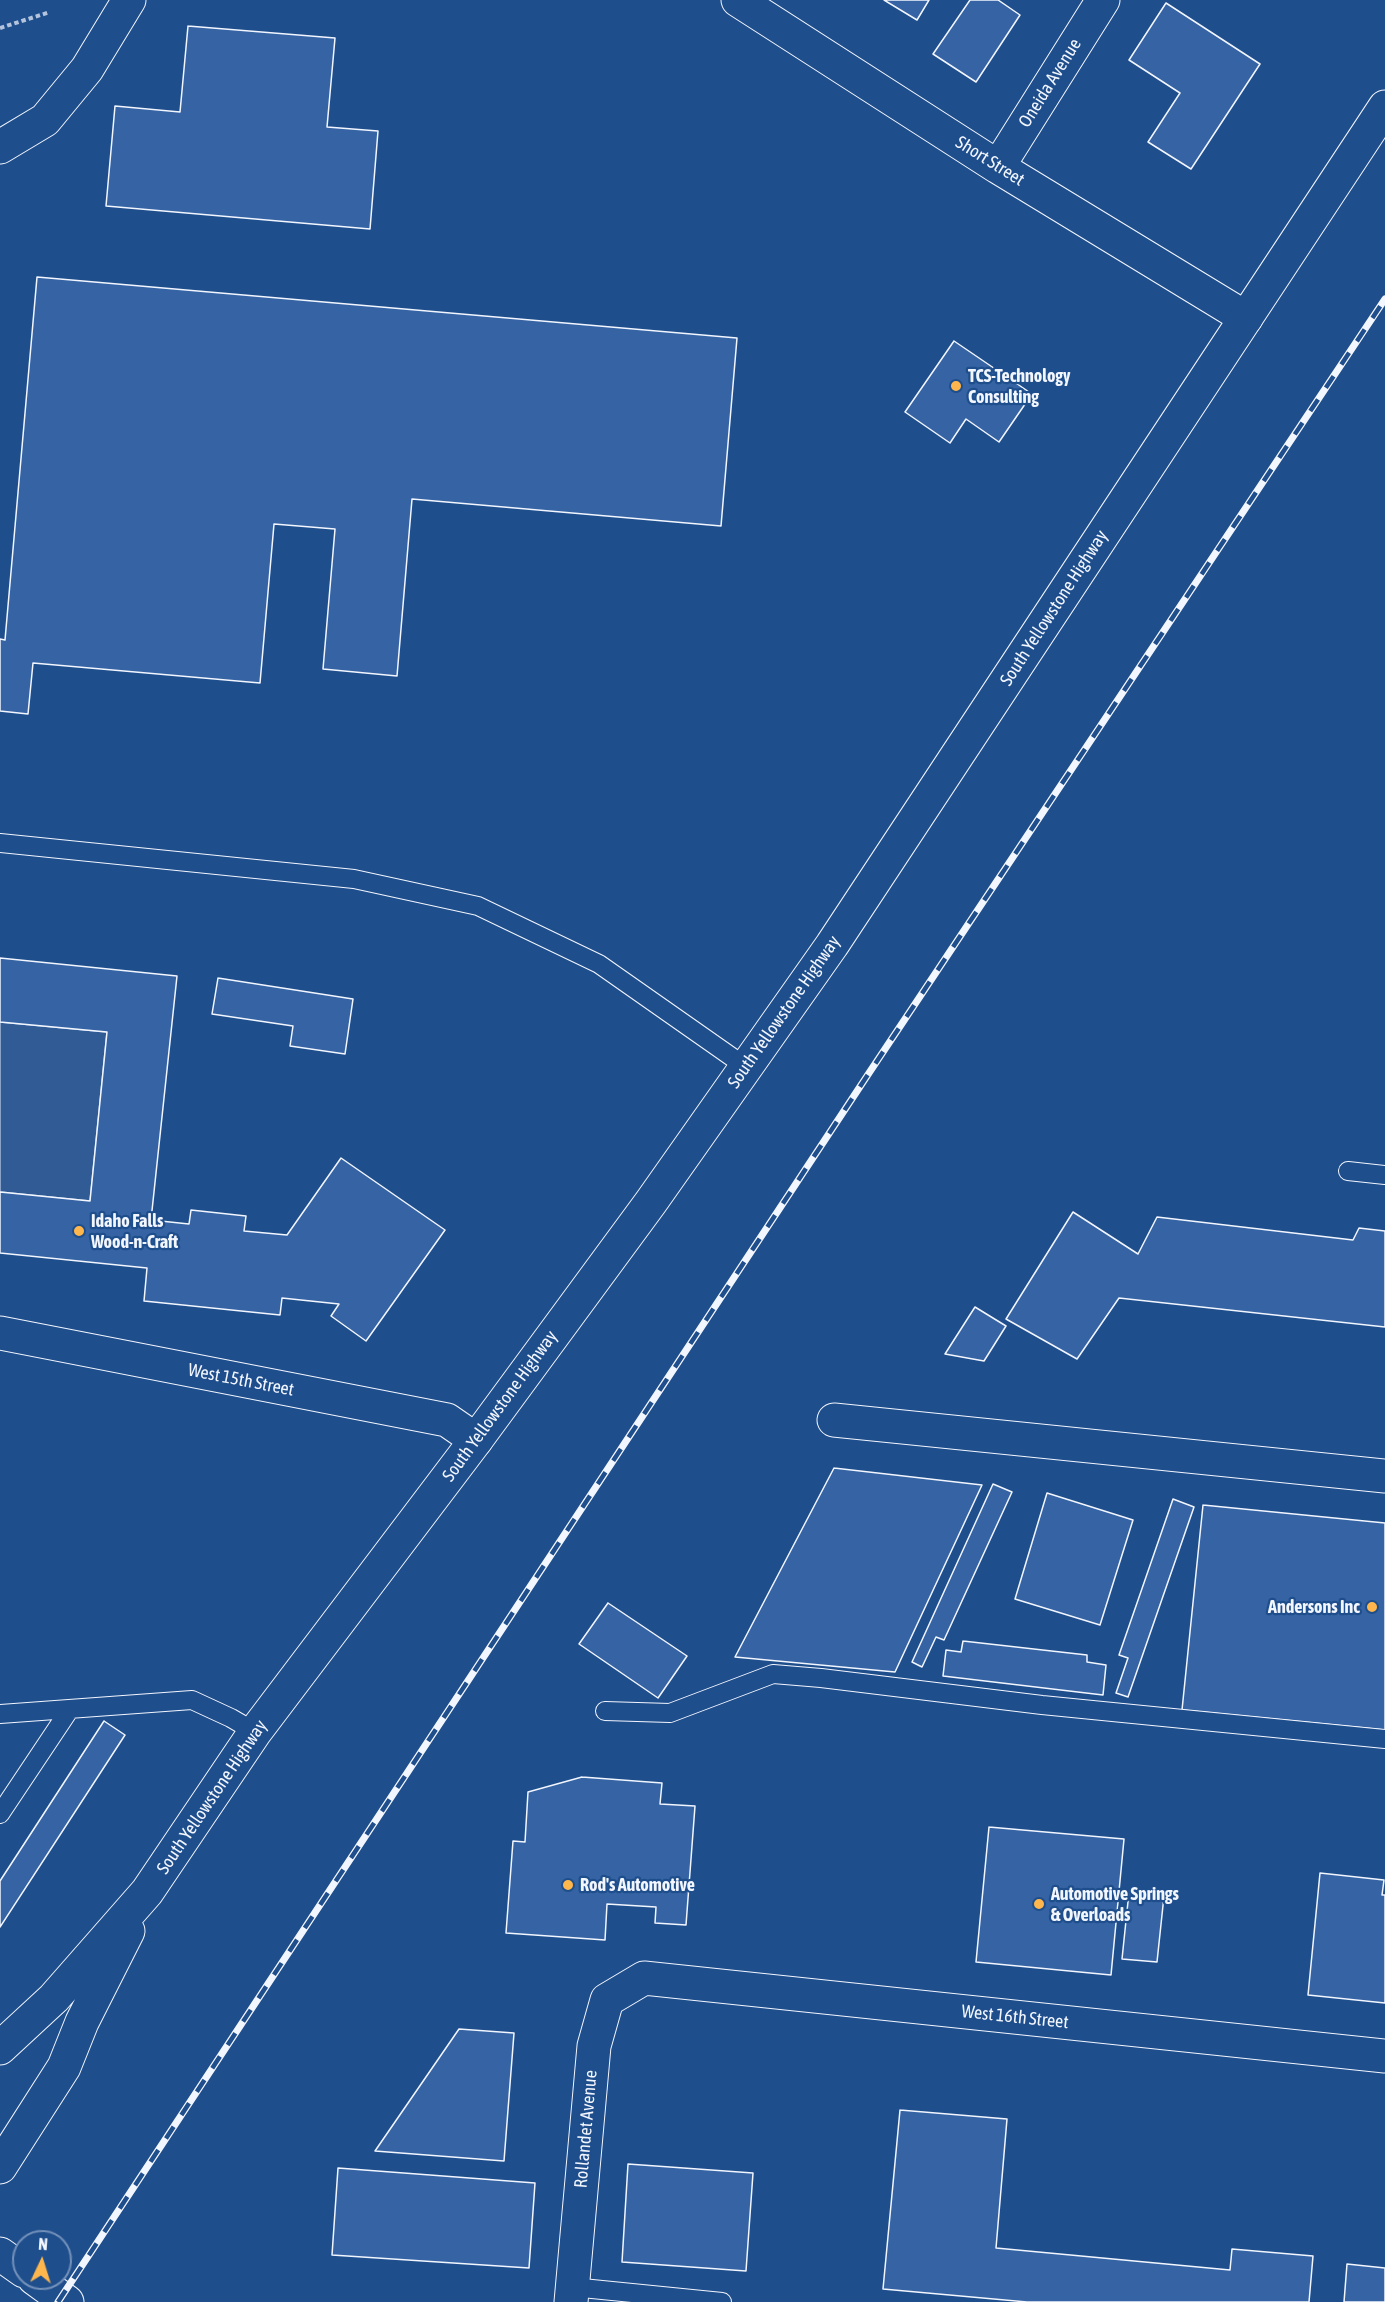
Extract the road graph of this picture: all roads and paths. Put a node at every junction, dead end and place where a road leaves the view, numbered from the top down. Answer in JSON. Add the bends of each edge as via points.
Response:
{"nodes":[{"id":1,"x":129,"y":0,"type":"edge"},
{"id":2,"x":738,"y":0,"type":"edge"},
{"id":3,"x":1103,"y":0,"type":"edge"},
{"id":4,"x":50,"y":12,"type":"dead end"},
{"id":5,"x":0,"y":28,"type":"edge"},
{"id":6,"x":1385,"y":107,"type":"edge"},
{"id":7,"x":0,"y":147,"type":"edge"},
{"id":8,"x":998,"y":166,"type":"junction"},
{"id":9,"x":1246,"y":318,"type":"junction"},
{"id":10,"x":0,"y":843,"type":"edge"},
{"id":11,"x":746,"y":1067,"type":"junction"},
{"id":12,"x":1348,"y":1171,"type":"dead end"},
{"id":13,"x":1385,"y":1175,"type":"edge"},
{"id":14,"x":0,"y":1333,"type":"edge"},
{"id":15,"x":834,"y":1420,"type":"dead end"},
{"id":16,"x":476,"y":1440,"type":"junction"},
{"id":17,"x":1385,"y":1476,"type":"edge"},
{"id":18,"x":70,"y":1709,"type":"junction"},
{"id":19,"x":604,"y":1711,"type":"dead end"},
{"id":20,"x":2,"y":1714,"type":"edge"},
{"id":21,"x":255,"y":1732,"type":"junction"},
{"id":22,"x":1385,"y":1739,"type":"edge"},
{"id":23,"x":0,"y":1814,"type":"edge"},
{"id":24,"x":147,"y":1892,"type":"junction"},
{"id":25,"x":644,"y":1978,"type":"joint"},
{"id":26,"x":0,"y":2027,"type":"edge"},
{"id":27,"x":0,"y":2048,"type":"edge"},
{"id":28,"x":1385,"y":2056,"type":"edge"},
{"id":29,"x":0,"y":2167,"type":"edge"},
{"id":30,"x":50,"y":2290,"type":"edge"},
{"id":31,"x":572,"y":2295,"type":"edge"},
{"id":32,"x":67,"y":2302,"type":"edge"},
{"id":33,"x":722,"y":2302,"type":"edge"}],
"edges":[{"from":1,"to":7,"type":"main road","via":[[87,69],[45,120]]},
{"from":2,"to":8,"type":"main road","name":"Short Street"},
{"from":3,"to":8,"type":"main road","name":"Oneida Avenue"},
{"from":4,"to":5,"type":"path"},
{"from":6,"to":9,"type":"main road","name":"South Yellowstone Highway"},
{"from":8,"to":9,"type":"main road","name":"Short Street"},
{"from":9,"to":11,"type":"main road","name":"South Yellowstone Highway","via":[[832,945]]},
{"from":10,"to":11,"type":"lane","via":[[354,879],[478,906],[599,964]]},
{"from":11,"to":16,"type":"main road","name":"South Yellowstone Highway"},
{"from":12,"to":13,"type":"lane"},
{"from":14,"to":16,"type":"main road","name":"West 15th Street","via":[[447,1420]]},
{"from":15,"to":17,"type":"main road"},
{"from":16,"to":21,"type":"main road","name":"South Yellowstone Highway"},
{"from":18,"to":20,"type":"lane"},
{"from":18,"to":21,"type":"lane","via":[[192,1700]]},
{"from":18,"to":23,"type":"lane"},
{"from":19,"to":22,"type":"lane","via":[[670,1713],[773,1674]]},
{"from":21,"to":24,"type":"main road","name":"South Yellowstone Highway"},
{"from":24,"to":26,"type":"main road","via":[[75,1967]]},
{"from":24,"to":27,"type":"main road","name":"South Yellowstone Highway","via":[[54,1998]]},
{"from":24,"to":29,"type":"main road","name":"South Yellowstone Highway","via":[[82,2022],[64,2067]]},
{"from":25,"to":28,"type":"main road","name":"West 16th Street"},
{"from":25,"to":31,"type":"main road","name":"Rollandet Avenue","via":[[607,2000],[594,2046]]},
{"from":30,"to":32,"type":"main road"},
{"from":31,"to":33,"type":"lane"}]}
